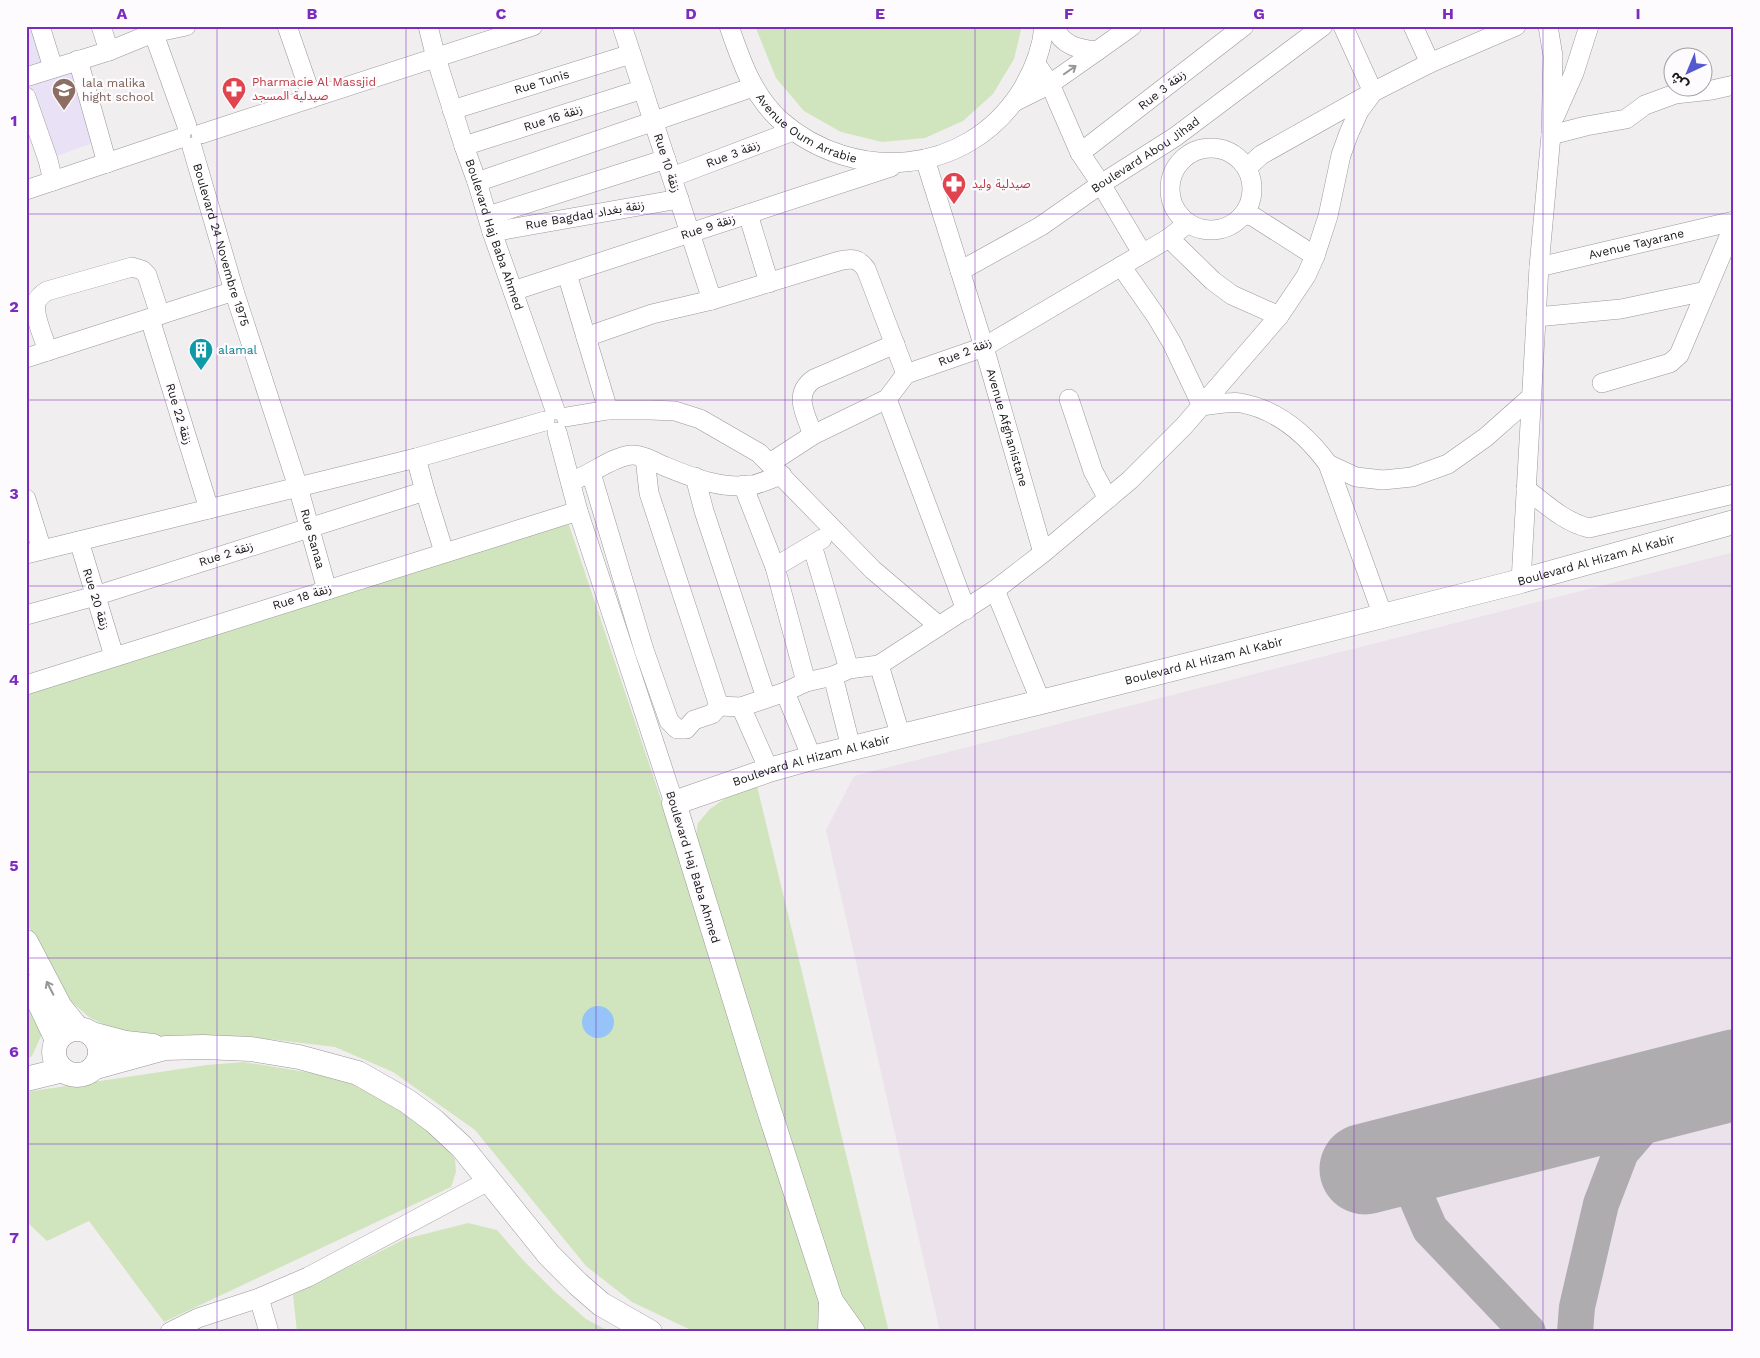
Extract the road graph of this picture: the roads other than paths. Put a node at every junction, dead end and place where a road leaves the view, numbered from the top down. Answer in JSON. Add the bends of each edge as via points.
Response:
{"nodes":[{"id":1,"x":40,"y":26,"type":"edge"},
{"id":2,"x":101,"y":26,"type":"edge"},
{"id":3,"x":186,"y":26,"type":"edge"},
{"id":4,"x":287,"y":26,"type":"edge"},
{"id":5,"x":428,"y":26,"type":"edge"},
{"id":6,"x":532,"y":26,"type":"edge"},
{"id":7,"x":622,"y":26,"type":"edge"},
{"id":8,"x":729,"y":26,"type":"edge"},
{"id":9,"x":1044,"y":26,"type":"edge"},
{"id":10,"x":1054,"y":26,"type":"edge"},
{"id":11,"x":1132,"y":26,"type":"edge"},
{"id":12,"x":1244,"y":26,"type":"edge"},
{"id":13,"x":1323,"y":26,"type":"edge"},
{"id":14,"x":1413,"y":26,"type":"edge"},
{"id":15,"x":1516,"y":26,"type":"edge"},
{"id":16,"x":1548,"y":26,"type":"edge"},
{"id":17,"x":1589,"y":26,"type":"edge"},
{"id":18,"x":1348,"y":28,"type":"edge"},
{"id":19,"x":152,"y":30,"type":"edge"},
{"id":20,"x":494,"y":32,"type":"edge"},
{"id":21,"x":1478,"y":33,"type":"edge"},
{"id":22,"x":109,"y":51,"type":"junction"},
{"id":23,"x":1097,"y":51,"type":"junction"},
{"id":24,"x":631,"y":54,"type":"junction"},
{"id":25,"x":436,"y":58,"type":"junction"},
{"id":26,"x":78,"y":60,"type":"junction"},
{"id":27,"x":1430,"y":63,"type":"junction"},
{"id":28,"x":1036,"y":64,"type":"junction"},
{"id":29,"x":53,"y":68,"type":"junction"},
{"id":30,"x":26,"y":77,"type":"edge"},
{"id":31,"x":1050,"y":84,"type":"junction"},
{"id":32,"x":1734,"y":85,"type":"edge"},
{"id":33,"x":753,"y":87,"type":"junction"},
{"id":34,"x":643,"y":89,"type":"junction"},
{"id":35,"x":1373,"y":92,"type":"junction"},
{"id":36,"x":26,"y":97,"type":"edge"},
{"id":37,"x":312,"y":98,"type":"junction"},
{"id":38,"x":1013,"y":103,"type":"junction"},
{"id":39,"x":452,"y":110,"type":"junction"},
{"id":40,"x":654,"y":122,"type":"junction"},
{"id":41,"x":1551,"y":129,"type":"junction"},
{"id":42,"x":793,"y":131,"type":"junction"},
{"id":43,"x":190,"y":136,"type":"junction"},
{"id":44,"x":1175,"y":137,"type":"junction"},
{"id":45,"x":464,"y":146,"type":"junction"},
{"id":46,"x":1080,"y":153,"type":"junction"},
{"id":47,"x":1189,"y":154,"type":"junction"},
{"id":48,"x":666,"y":159,"type":"junction"},
{"id":49,"x":928,"y":159,"type":"junction"},
{"id":50,"x":904,"y":163,"type":"junction"},
{"id":51,"x":108,"y":164,"type":"junction"},
{"id":52,"x":1247,"y":168,"type":"junction"},
{"id":53,"x":672,"y":178,"type":"junction"},
{"id":54,"x":53,"y":181,"type":"junction"},
{"id":55,"x":477,"y":182,"type":"junction"},
{"id":56,"x":1101,"y":184,"type":"junction"},
{"id":57,"x":26,"y":190,"type":"edge"},
{"id":58,"x":679,"y":199,"type":"junction"},
{"id":59,"x":748,"y":214,"type":"junction"},
{"id":60,"x":1245,"y":214,"type":"junction"},
{"id":61,"x":1188,"y":223,"type":"junction"},
{"id":62,"x":1734,"y":223,"type":"edge"},
{"id":63,"x":490,"y":224,"type":"junction"},
{"id":64,"x":690,"y":234,"type":"junction"},
{"id":65,"x":1168,"y":238,"type":"junction"},
{"id":66,"x":1142,"y":253,"type":"junction"},
{"id":67,"x":1315,"y":256,"type":"junction"},
{"id":68,"x":1121,"y":266,"type":"junction"},
{"id":69,"x":1539,"y":266,"type":"junction"},
{"id":70,"x":960,"y":271,"type":"junction"},
{"id":71,"x":567,"y":274,"type":"junction"},
{"id":72,"x":769,"y":283,"type":"junction"},
{"id":73,"x":234,"y":291,"type":"junction"},
{"id":74,"x":513,"y":291,"type":"junction"},
{"id":75,"x":1706,"y":291,"type":"junction"},
{"id":76,"x":712,"y":300,"type":"junction"},
{"id":77,"x":1279,"y":316,"type":"junction"},
{"id":78,"x":155,"y":317,"type":"junction"},
{"id":79,"x":1536,"y":317,"type":"junction"},
{"id":80,"x":586,"y":337,"type":"junction"},
{"id":81,"x":895,"y":344,"type":"junction"},
{"id":82,"x":984,"y":347,"type":"junction"},
{"id":83,"x":48,"y":351,"type":"junction"},
{"id":84,"x":26,"y":358,"type":"edge"},
{"id":85,"x":906,"y":374,"type":"junction"},
{"id":86,"x":1602,"y":383,"type":"dead end"},
{"id":87,"x":1531,"y":397,"type":"junction"},
{"id":88,"x":887,"y":399,"type":"junction"},
{"id":89,"x":1069,"y":399,"type":"dead end"},
{"id":90,"x":1202,"y":406,"type":"junction"},
{"id":91,"x":608,"y":410,"type":"junction"},
{"id":92,"x":556,"y":420,"type":"junction"},
{"id":93,"x":813,"y":435,"type":"junction"},
{"id":94,"x":416,"y":458,"type":"junction"},
{"id":95,"x":645,"y":458,"type":"junction"},
{"id":96,"x":1328,"y":464,"type":"junction"},
{"id":97,"x":776,"y":469,"type":"junction"},
{"id":98,"x":591,"y":473,"type":"junction"},
{"id":99,"x":695,"y":477,"type":"junction"},
{"id":100,"x":570,"y":481,"type":"junction"},
{"id":101,"x":743,"y":485,"type":"junction"},
{"id":102,"x":298,"y":487,"type":"junction"},
{"id":103,"x":1526,"y":489,"type":"junction"},
{"id":104,"x":425,"y":491,"type":"junction"},
{"id":105,"x":1734,"y":494,"type":"edge"},
{"id":106,"x":1108,"y":498,"type":"junction"},
{"id":107,"x":26,"y":499,"type":"edge"},
{"id":108,"x":209,"y":509,"type":"junction"},
{"id":109,"x":578,"y":511,"type":"junction"},
{"id":110,"x":1734,"y":522,"type":"edge"},
{"id":111,"x":309,"y":527,"type":"junction"},
{"id":112,"x":836,"y":531,"type":"junction"},
{"id":113,"x":79,"y":541,"type":"junction"},
{"id":114,"x":812,"y":545,"type":"junction"},
{"id":115,"x":34,"y":552,"type":"edge"},
{"id":116,"x":444,"y":552,"type":"junction"},
{"id":117,"x":1044,"y":553,"type":"junction"},
{"id":118,"x":775,"y":567,"type":"junction"},
{"id":119,"x":1520,"y":581,"type":"junction"},
{"id":120,"x":327,"y":590,"type":"junction"},
{"id":121,"x":995,"y":590,"type":"junction"},
{"id":122,"x":95,"y":596,"type":"junction"},
{"id":123,"x":966,"y":610,"type":"junction"},
{"id":124,"x":26,"y":615,"type":"edge"},
{"id":125,"x":1383,"y":616,"type":"junction"},
{"id":126,"x":939,"y":626,"type":"junction"},
{"id":127,"x":114,"y":656,"type":"junction"},
{"id":128,"x":879,"y":664,"type":"junction"},
{"id":129,"x":841,"y":672,"type":"junction"},
{"id":130,"x":806,"y":682,"type":"junction"},
{"id":131,"x":26,"y":685,"type":"edge"},
{"id":132,"x":786,"y":692,"type":"junction"},
{"id":133,"x":766,"y":698,"type":"junction"},
{"id":134,"x":1041,"y":702,"type":"junction"},
{"id":135,"x":719,"y":706,"type":"junction"},
{"id":136,"x":741,"y":707,"type":"junction"},
{"id":137,"x":900,"y":736,"type":"junction"},
{"id":138,"x":852,"y":748,"type":"junction"},
{"id":139,"x":812,"y":758,"type":"junction"},
{"id":140,"x":770,"y":770,"type":"junction"},
{"id":141,"x":674,"y":802,"type":"junction"},
{"id":142,"x":26,"y":942,"type":"edge"},
{"id":143,"x":26,"y":976,"type":"edge"},
{"id":144,"x":85,"y":1031,"type":"junction"},
{"id":145,"x":56,"y":1042,"type":"junction"},
{"id":146,"x":165,"y":1048,"type":"junction"},
{"id":147,"x":26,"y":1065,"type":"edge"},
{"id":148,"x":96,"y":1067,"type":"junction"},
{"id":149,"x":63,"y":1070,"type":"junction"},
{"id":150,"x":26,"y":1079,"type":"edge"},
{"id":151,"x":490,"y":1180,"type":"junction"},
{"id":152,"x":259,"y":1298,"type":"junction"},
{"id":153,"x":831,"y":1301,"type":"junction"},
{"id":154,"x":170,"y":1332,"type":"edge"},
{"id":155,"x":269,"y":1332,"type":"edge"},
{"id":156,"x":650,"y":1332,"type":"edge"},
{"id":157,"x":830,"y":1332,"type":"edge"},
{"id":158,"x":853,"y":1332,"type":"edge"}],
"edges":[{"from":1,"to":29,"type":"street"},
{"from":2,"to":22,"type":"street"},
{"from":3,"to":19,"type":"street"},
{"from":4,"to":37,"type":"street"},
{"from":5,"to":25,"type":"street","name":"Boulevard Haj Baba Ahmed"},
{"from":6,"to":20,"type":"street"},
{"from":7,"to":24,"type":"street","name":"Rue 10 زنقة"},
{"from":8,"to":33,"type":"street","name":"Avenue Oum Arrabie"},
{"from":9,"to":28,"type":"street"},
{"from":10,"to":23,"type":"street","via":[[1065,43],[1078,49]]},
{"from":11,"to":23,"type":"street"},
{"from":12,"to":46,"type":"street","name":"Rue 3 زنقة"},
{"from":13,"to":44,"type":"street","name":"Boulevard Abou Jihad"},
{"from":14,"to":27,"type":"street"},
{"from":15,"to":21,"type":"street"},
{"from":16,"to":41,"type":"street","via":[[1553,56]]},
{"from":17,"to":41,"type":"street"},
{"from":18,"to":35,"type":"street"},
{"from":19,"to":22,"type":"street"},
{"from":19,"to":43,"type":"street","name":"Boulevard 24 Novembre 1975"},
{"from":20,"to":25,"type":"street"},
{"from":21,"to":27,"type":"street"},
{"from":22,"to":26,"type":"street"},
{"from":31,"to":23,"type":"street","one_way":true},
{"from":24,"to":34,"type":"street","name":"Rue 10 زنقة"},
{"from":24,"to":39,"type":"street","name":"Rue Tunis"},
{"from":25,"to":37,"type":"street"},
{"from":25,"to":39,"type":"street","name":"Boulevard Haj Baba Ahmed"},
{"from":26,"to":29,"type":"street"},
{"from":26,"to":51,"type":"street"},
{"from":27,"to":35,"type":"street"},
{"from":28,"to":31,"type":"street"},
{"from":28,"to":38,"type":"street"},
{"from":29,"to":30,"type":"street"},
{"from":31,"to":38,"type":"street"},
{"from":31,"to":46,"type":"street"},
{"from":32,"to":41,"type":"street","via":[[1675,94],[1645,105],[1626,119]]},
{"from":33,"to":40,"type":"street"},
{"from":33,"to":42,"type":"street","name":"Avenue Oum Arrabie"},
{"from":34,"to":40,"type":"street","name":"Rue 10 زنقة"},
{"from":34,"to":45,"type":"street","name":"Rue 16 زنقة"},
{"from":35,"to":52,"type":"street","via":[[1261,155]]},
{"from":35,"to":67,"type":"street","via":[[1359,111],[1341,155],[1328,216]]},
{"from":36,"to":54,"type":"street"},
{"from":37,"to":43,"type":"street"},
{"from":38,"to":49,"type":"street","name":"Avenue Oum Arrabie","via":[[976,137],[954,150]]},
{"from":39,"to":45,"type":"street","name":"Boulevard Haj Baba Ahmed"},
{"from":40,"to":48,"type":"street","name":"Rue 10 زنقة"},
{"from":40,"to":55,"type":"street"},
{"from":41,"to":69,"type":"street"},
{"from":42,"to":50,"type":"street","name":"Avenue Oum Arrabie","via":[[825,150],[850,159]]},
{"from":42,"to":53,"type":"street","name":"Rue 3 زنقة"},
{"from":43,"to":51,"type":"street"},
{"from":43,"to":73,"type":"street","name":"Boulevard 24 Novembre 1975"},
{"from":44,"to":47,"type":"street"},
{"from":44,"to":56,"type":"street","name":"Boulevard Abou Jihad"},
{"from":45,"to":55,"type":"street","name":"Boulevard Haj Baba Ahmed"},
{"from":46,"to":56,"type":"street"},
{"from":47,"to":52,"type":"street","via":[[1208,148],[1227,151]]},
{"from":47,"to":61,"type":"street","via":[[1174,172],[1170,188],[1174,205]]},
{"from":48,"to":53,"type":"street","name":"Rue 10 زنقة"},
{"from":48,"to":63,"type":"street"},
{"from":49,"to":50,"type":"street","name":"Avenue Oum Arrabie"},
{"from":49,"to":70,"type":"street","name":"Avenue Afghanistane"},
{"from":50,"to":59,"type":"street","name":"Rue 9 زنقة"},
{"from":51,"to":54,"type":"street"},
{"from":52,"to":60,"type":"street","via":[[1253,191]]},
{"from":53,"to":58,"type":"street","name":"Rue 10 زنقة"},
{"from":54,"to":57,"type":"street"},
{"from":55,"to":63,"type":"street","name":"Boulevard Haj Baba Ahmed"},
{"from":56,"to":66,"type":"street"},
{"from":56,"to":70,"type":"street","name":"Boulevard Abou Jihad","via":[[1041,226]]},
{"from":58,"to":63,"type":"street","name":"Rue Bagdad زنقة بغداد"},
{"from":58,"to":64,"type":"street","name":"Rue 10 زنقة"},
{"from":59,"to":64,"type":"street","name":"Rue 9 زنقة"},
{"from":59,"to":72,"type":"street"},
{"from":60,"to":61,"type":"street","via":[[1236,223],[1212,230]]},
{"from":60,"to":67,"type":"street"},
{"from":61,"to":65,"type":"street","name":"Rue 2 زنقة"},
{"from":62,"to":69,"type":"street","name":"Avenue Tayarane"},
{"from":62,"to":75,"type":"street"},
{"from":63,"to":74,"type":"street","name":"Boulevard Haj Baba Ahmed"},
{"from":64,"to":71,"type":"street","name":"Rue 9 زنقة"},
{"from":64,"to":76,"type":"street","name":"Rue 10 زنقة"},
{"from":65,"to":66,"type":"street","name":"Rue 2 زنقة"},
{"from":65,"to":77,"type":"street","via":[[1232,295]]},
{"from":66,"to":68,"type":"street","name":"Rue 2 زنقة"},
{"from":67,"to":77,"type":"street","via":[[1306,276]]},
{"from":68,"to":82,"type":"street","name":"Rue 2 زنقة"},
{"from":68,"to":90,"type":"street","via":[[1172,343]]},
{"from":69,"to":79,"type":"street"},
{"from":70,"to":82,"type":"street","name":"Avenue Afghanistane"},
{"from":71,"to":74,"type":"street","name":"Rue 9 زنقة"},
{"from":71,"to":80,"type":"street"},
{"from":72,"to":76,"type":"street"},
{"from":72,"to":81,"type":"street","via":[[855,259],[866,268]]},
{"from":73,"to":78,"type":"street"},
{"from":73,"to":102,"type":"street","name":"Boulevard 24 Novembre 1975"},
{"from":74,"to":92,"type":"street","name":"Boulevard Haj Baba Ahmed"},
{"from":75,"to":79,"type":"street","via":[[1621,309]]},
{"from":75,"to":86,"type":"street","via":[[1679,355],[1670,364]]},
{"from":76,"to":80,"type":"street","via":[[652,314]]},
{"from":77,"to":90,"type":"street"},
{"from":78,"to":83,"type":"street"},
{"from":78,"to":83,"type":"street","name":"Rue 22 زنقة","via":[[147,275],[132,267],[47,291],[35,304]]},
{"from":78,"to":108,"type":"street","name":"Rue 22 زنقة"},
{"from":79,"to":87,"type":"street"},
{"from":80,"to":91,"type":"street"},
{"from":81,"to":85,"type":"street"},
{"from":81,"to":93,"type":"street","via":[[806,384],[802,405]]},
{"from":82,"to":85,"type":"street","name":"Rue 2 زنقة"},
{"from":82,"to":117,"type":"street","name":"Avenue Afghanistane"},
{"from":83,"to":84,"type":"street"},
{"from":85,"to":88,"type":"street"},
{"from":87,"to":96,"type":"street","via":[[1486,437],[1448,464],[1412,477],[1383,480],[1356,477]]},
{"from":87,"to":103,"type":"street"},
{"from":88,"to":93,"type":"street"},
{"from":88,"to":123,"type":"street"},
{"from":89,"to":106,"type":"street","via":[[1093,471]]},
{"from":90,"to":96,"type":"street","via":[[1239,403],[1262,409],[1294,426]]},
{"from":90,"to":106,"type":"street","via":[[1130,480]]},
{"from":91,"to":92,"type":"street"},
{"from":91,"to":97,"type":"street","via":[[675,411],[700,419],[759,453]]},
{"from":92,"to":94,"type":"street"},
{"from":92,"to":100,"type":"street","name":"Boulevard Haj Baba Ahmed"},
{"from":93,"to":97,"type":"street"},
{"from":94,"to":102,"type":"street"},
{"from":94,"to":104,"type":"street"},
{"from":95,"to":98,"type":"street","via":[[632,455]]},
{"from":95,"to":99,"type":"street"},
{"from":95,"to":135,"type":"street","via":[[649,493]]},
{"from":96,"to":125,"type":"street"},
{"from":97,"to":101,"type":"street","via":[[753,485]]},
{"from":97,"to":112,"type":"street"},
{"from":98,"to":100,"type":"street"},
{"from":98,"to":135,"type":"street","via":[[644,650],[669,721],[677,729],[686,730],[694,720],[712,714]]},
{"from":99,"to":101,"type":"street","via":[[712,483]]},
{"from":99,"to":133,"type":"street"},
{"from":100,"to":109,"type":"street","name":"Boulevard Haj Baba Ahmed"},
{"from":101,"to":118,"type":"street"},
{"from":102,"to":108,"type":"street"},
{"from":102,"to":111,"type":"street","name":"Rue Sanaa"},
{"from":103,"to":105,"type":"street","via":[[1566,520],[1589,528]]},
{"from":103,"to":119,"type":"street"},
{"from":104,"to":111,"type":"street","name":"Rue 2 زنقة"},
{"from":104,"to":116,"type":"street"},
{"from":106,"to":117,"type":"street"},
{"from":107,"to":115,"type":"street"},
{"from":108,"to":113,"type":"street"},
{"from":109,"to":116,"type":"street","name":"Rue 18 زنقة"},
{"from":109,"to":141,"type":"street","name":"Boulevard Haj Baba Ahmed"},
{"from":110,"to":119,"type":"main road","name":"Boulevard Al Hizam Al Kabir"},
{"from":111,"to":120,"type":"street","name":"Rue Sanaa"},
{"from":111,"to":122,"type":"street","name":"Rue 2 زنقة"},
{"from":112,"to":114,"type":"street"},
{"from":112,"to":126,"type":"street","via":[[873,570]]},
{"from":113,"to":115,"type":"street"},
{"from":113,"to":122,"type":"street","name":"Rue 20 زنقة"},
{"from":114,"to":118,"type":"street"},
{"from":114,"to":129,"type":"street"},
{"from":116,"to":120,"type":"street","name":"Rue 18 زنقة"},
{"from":117,"to":121,"type":"street"},
{"from":118,"to":130,"type":"street"},
{"from":119,"to":125,"type":"main road","name":"Boulevard Al Hizam Al Kabir"},
{"from":120,"to":127,"type":"street","name":"Rue 18 زنقة"},
{"from":121,"to":123,"type":"street"},
{"from":121,"to":134,"type":"street"},
{"from":122,"to":124,"type":"street","name":"Rue 2 زنقة"},
{"from":122,"to":127,"type":"street","name":"Rue 20 زنقة"},
{"from":123,"to":126,"type":"street"},
{"from":125,"to":134,"type":"main road","name":"Boulevard Al Hizam Al Kabir"},
{"from":126,"to":128,"type":"street"},
{"from":127,"to":131,"type":"street","name":"Rue 18 زنقة"},
{"from":128,"to":129,"type":"street"},
{"from":128,"to":137,"type":"street"},
{"from":129,"to":130,"type":"street"},
{"from":129,"to":138,"type":"street"},
{"from":130,"to":132,"type":"street"},
{"from":132,"to":133,"type":"street"},
{"from":132,"to":139,"type":"street"},
{"from":133,"to":136,"type":"street"},
{"from":134,"to":137,"type":"main road","name":"Boulevard Al Hizam Al Kabir"},
{"from":135,"to":136,"type":"street"},
{"from":136,"to":140,"type":"street"},
{"from":137,"to":138,"type":"main road","name":"Boulevard Al Hizam Al Kabir"},
{"from":138,"to":139,"type":"main road","name":"Boulevard Al Hizam Al Kabir"},
{"from":139,"to":140,"type":"main road","name":"Boulevard Al Hizam Al Kabir"},
{"from":140,"to":141,"type":"main road","name":"Boulevard Al Hizam Al Kabir"},
{"from":141,"to":153,"type":"main road","name":"Boulevard Haj Baba Ahmed"},
{"from":144,"to":142,"type":"main road","one_way":true,"via":[[60,1007]]},
{"from":143,"to":145,"type":"main road"},
{"from":144,"to":145,"type":"main road","via":[[69,1030]]},
{"from":144,"to":146,"type":"main road","via":[[126,1044]]},
{"from":144,"to":148,"type":"main road","via":[[97,1039],[101,1053]]},
{"from":145,"to":147,"type":"main road"},
{"from":145,"to":149,"type":"main road","via":[[55,1058]]},
{"from":146,"to":148,"type":"main road"},
{"from":146,"to":151,"type":"main road","via":[[251,1049],[358,1072],[434,1121]]},
{"from":148,"to":149,"type":"main road","via":[[84,1075],[69,1074]]},
{"from":149,"to":150,"type":"main road"},
{"from":151,"to":152,"type":"street","via":[[332,1264]]},
{"from":151,"to":156,"type":"main road","via":[[549,1255],[578,1284],[601,1304]]},
{"from":152,"to":154,"type":"street","via":[[198,1318]]},
{"from":152,"to":155,"type":"street"},
{"from":153,"to":157,"type":"main road"},
{"from":153,"to":158,"type":"main road"}]}
